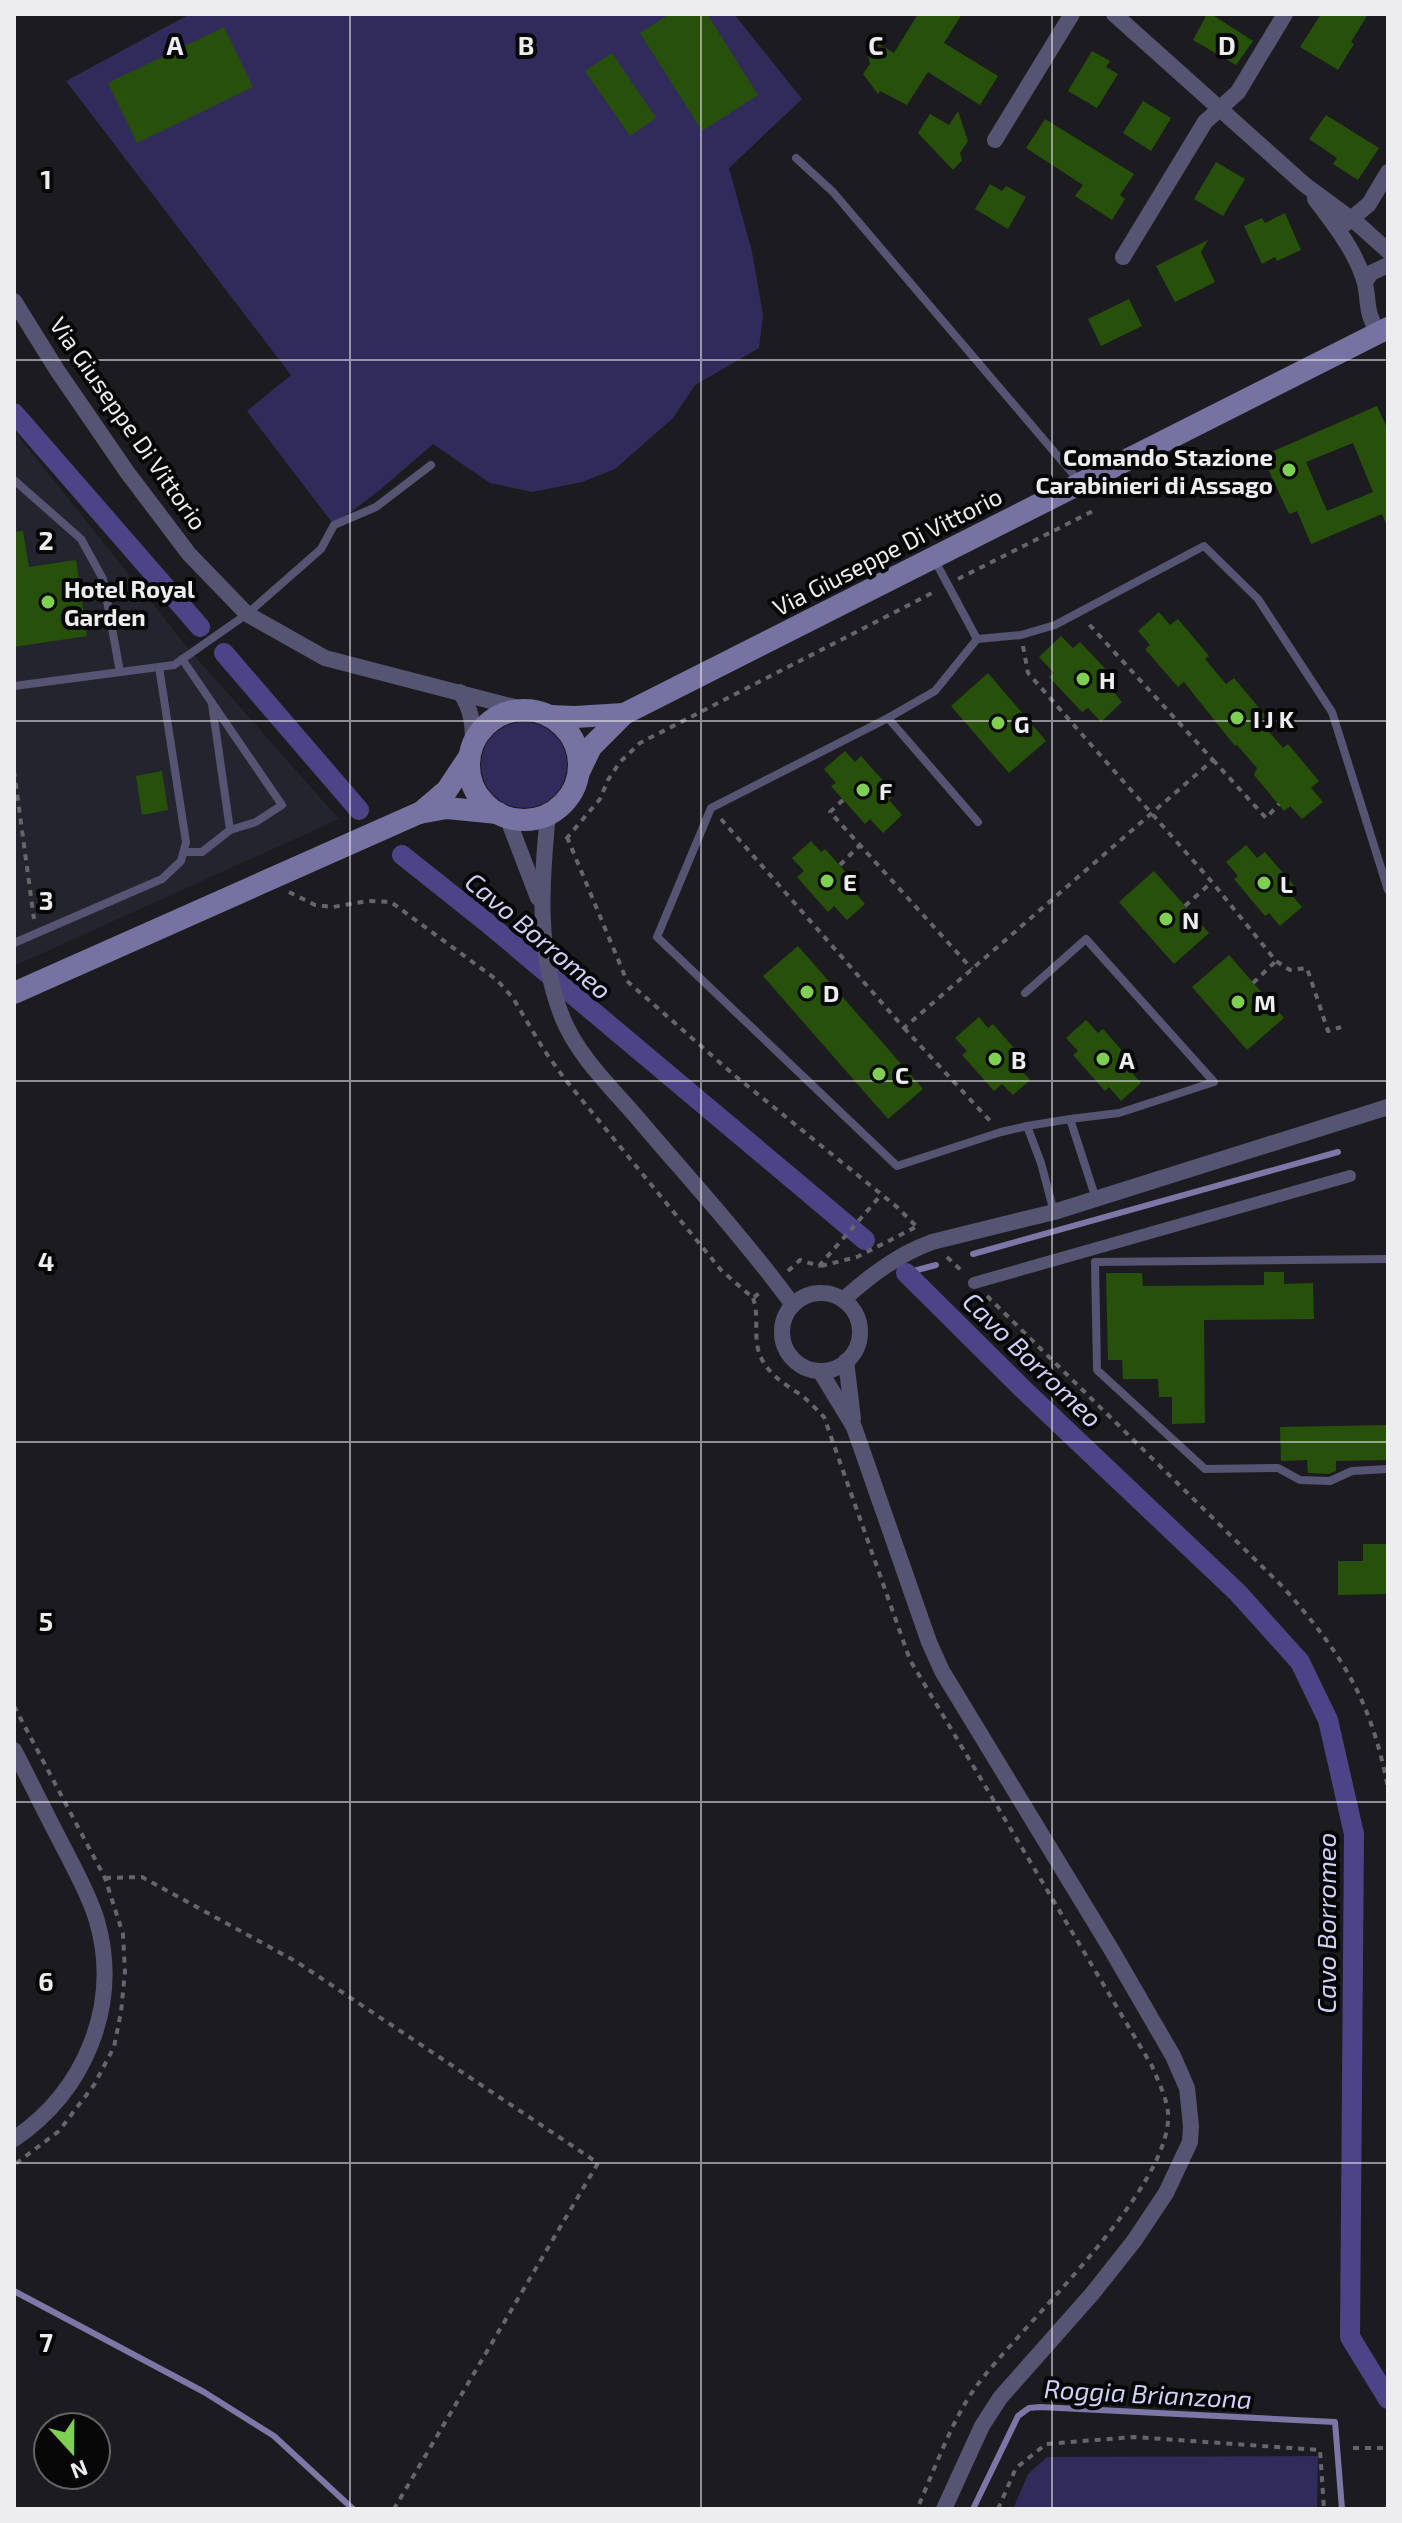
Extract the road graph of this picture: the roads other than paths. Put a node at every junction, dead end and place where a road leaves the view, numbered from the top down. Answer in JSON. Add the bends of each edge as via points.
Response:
{"nodes":[{"id":1,"x":1072,"y":14,"type":"edge"},
{"id":2,"x":1114,"y":14,"type":"edge"},
{"id":3,"x":1285,"y":14,"type":"edge"},
{"id":4,"x":1220,"y":107,"type":"junction"},
{"id":5,"x":995,"y":140,"type":"dead end"},
{"id":6,"x":796,"y":158,"type":"dead end"},
{"id":7,"x":1388,"y":172,"type":"edge"},
{"id":8,"x":1305,"y":185,"type":"junction"},
{"id":9,"x":1351,"y":220,"type":"junction"},
{"id":10,"x":1337,"y":230,"type":"junction"},
{"id":11,"x":1388,"y":251,"type":"edge"},
{"id":12,"x":1123,"y":257,"type":"dead end"},
{"id":13,"x":1388,"y":265,"type":"edge"},
{"id":14,"x":1365,"y":282,"type":"junction"},
{"id":15,"x":14,"y":301,"type":"edge"},
{"id":16,"x":1385,"y":332,"type":"edge"},
{"id":17,"x":431,"y":465,"type":"dead end"},
{"id":18,"x":14,"y":480,"type":"edge"},
{"id":19,"x":1080,"y":482,"type":"junction"},
{"id":20,"x":933,"y":557,"type":"junction"},
{"id":21,"x":247,"y":614,"type":"junction"},
{"id":22,"x":977,"y":639,"type":"junction"},
{"id":23,"x":182,"y":659,"type":"junction"},
{"id":24,"x":159,"y":667,"type":"junction"},
{"id":25,"x":120,"y":672,"type":"junction"},
{"id":26,"x":14,"y":686,"type":"edge"},
{"id":27,"x":460,"y":692,"type":"junction"},
{"id":28,"x":211,"y":702,"type":"junction"},
{"id":29,"x":522,"y":709,"type":"junction"},
{"id":30,"x":624,"y":714,"type":"junction"},
{"id":31,"x":550,"y":716,"type":"junction"},
{"id":32,"x":888,"y":718,"type":"junction"},
{"id":33,"x":471,"y":751,"type":"junction"},
{"id":34,"x":579,"y":772,"type":"junction"},
{"id":35,"x":419,"y":813,"type":"junction"},
{"id":36,"x":548,"y":814,"type":"junction"},
{"id":37,"x":502,"y":815,"type":"junction"},
{"id":38,"x":978,"y":822,"type":"dead end"},
{"id":39,"x":230,"y":830,"type":"junction"},
{"id":40,"x":184,"y":852,"type":"junction"},
{"id":41,"x":1388,"y":890,"type":"edge"},
{"id":42,"x":540,"y":903,"type":"junction"},
{"id":43,"x":14,"y":943,"type":"edge"},
{"id":44,"x":14,"y":993,"type":"edge"},
{"id":45,"x":1025,"y":993,"type":"dead end"},
{"id":46,"x":1388,"y":1107,"type":"edge"},
{"id":47,"x":1070,"y":1119,"type":"junction"},
{"id":48,"x":1027,"y":1126,"type":"junction"},
{"id":49,"x":1350,"y":1176,"type":"dead end"},
{"id":50,"x":1096,"y":1199,"type":"junction"},
{"id":51,"x":1054,"y":1212,"type":"junction"},
{"id":52,"x":1388,"y":1259,"type":"edge"},
{"id":53,"x":974,"y":1283,"type":"road end"},
{"id":54,"x":843,"y":1300,"type":"junction"},
{"id":55,"x":793,"y":1305,"type":"junction"},
{"id":56,"x":846,"y":1361,"type":"junction"},
{"id":57,"x":820,"y":1371,"type":"junction"},
{"id":58,"x":854,"y":1427,"type":"junction"},
{"id":59,"x":1388,"y":1469,"type":"edge"},
{"id":60,"x":14,"y":1750,"type":"edge"},
{"id":61,"x":14,"y":2139,"type":"edge"},
{"id":62,"x":944,"y":2509,"type":"edge"}],
"edges":[{"from":1,"to":5,"type":"street"},
{"from":2,"to":4,"type":"street"},
{"from":3,"to":4,"type":"street","via":[[1238,92]]},
{"from":4,"to":8,"type":"street"},
{"from":4,"to":12,"type":"street","via":[[1205,122]]},
{"from":6,"to":19,"type":"lane","via":[[833,192]]},
{"from":7,"to":9,"type":"street","via":[[1369,204]]},
{"from":8,"to":9,"type":"street"},
{"from":8,"to":10,"type":"street"},
{"from":9,"to":10,"type":"street"},
{"from":9,"to":11,"type":"street"},
{"from":10,"to":14,"type":"street"},
{"from":13,"to":14,"type":"street"},
{"from":14,"to":16,"type":"street","via":[[1371,322]]},
{"from":15,"to":21,"type":"street","name":"Via Giuseppe Di Vittorio","via":[[127,472],[189,554]]},
{"from":16,"to":19,"type":"main road","name":"Via Giuseppe Di Vittorio"},
{"from":17,"to":21,"type":"lane","via":[[376,507],[334,525],[321,549]]},
{"from":18,"to":25,"type":"lane","via":[[81,539],[103,579]]},
{"from":19,"to":20,"type":"main road","name":"Via Giuseppe Di Vittorio"},
{"from":20,"to":22,"type":"lane"},
{"from":20,"to":30,"type":"main road","name":"Via Giuseppe Di Vittorio"},
{"from":21,"to":23,"type":"lane"},
{"from":21,"to":27,"type":"street","name":"Via Giuseppe Di Vittorio","via":[[325,658]]},
{"from":22,"to":32,"type":"lane","via":[[935,691]]},
{"from":22,"to":41,"type":"lane","via":[[1055,625],[1204,546],[1258,599],[1332,712]]},
{"from":23,"to":24,"type":"lane"},
{"from":23,"to":28,"type":"lane"},
{"from":24,"to":25,"type":"lane"},
{"from":24,"to":40,"type":"lane"},
{"from":25,"to":26,"type":"lane"},
{"from":27,"to":29,"type":"street","name":"Via Giuseppe Di Vittorio"},
{"from":27,"to":33,"type":"street","via":[[473,723]]},
{"from":28,"to":39,"type":"lane"},
{"from":28,"to":39,"type":"lane","via":[[282,805],[256,822]]},
{"from":29,"to":31,"type":"main road"},
{"from":29,"to":33,"type":"main road","via":[[491,720]]},
{"from":30,"to":31,"type":"main road","name":"Via Giuseppe Di Vittorio"},
{"from":30,"to":34,"type":"main road","name":"Via Giuseppe Di Vittorio","via":[[591,747]]},
{"from":31,"to":34,"type":"main road","via":[[573,739]]},
{"from":32,"to":38,"type":"lane"},
{"from":32,"to":48,"type":"lane","via":[[711,808],[657,937],[897,1166]]},
{"from":33,"to":35,"type":"main road","via":[[447,790]]},
{"from":33,"to":37,"type":"main road","via":[[473,786]]},
{"from":34,"to":36,"type":"main road","via":[[571,795]]},
{"from":35,"to":37,"type":"main road","via":[[447,808]]},
{"from":35,"to":44,"type":"main road"},
{"from":36,"to":37,"type":"main road","via":[[527,820]]},
{"from":36,"to":42,"type":"street"},
{"from":37,"to":42,"type":"street"},
{"from":39,"to":40,"type":"lane","via":[[202,852]]},
{"from":40,"to":43,"type":"lane","via":[[162,879]]},
{"from":42,"to":55,"type":"street","via":[[562,1016],[593,1066]]},
{"from":45,"to":47,"type":"lane","via":[[1086,939],[1214,1082],[1119,1113]]},
{"from":46,"to":50,"type":"street"},
{"from":47,"to":48,"type":"lane"},
{"from":47,"to":50,"type":"lane"},
{"from":48,"to":51,"type":"lane"},
{"from":49,"to":53,"type":"street"},
{"from":50,"to":51,"type":"street"},
{"from":51,"to":54,"type":"street","via":[[914,1249],[876,1271]]},
{"from":52,"to":59,"type":"lane","via":[[1095,1262],[1097,1370],[1205,1469],[1278,1468],[1300,1480],[1330,1481],[1352,1471]]},
{"from":54,"to":55,"type":"street","via":[[817,1293]]},
{"from":54,"to":56,"type":"street","via":[[859,1330]]},
{"from":55,"to":57,"type":"street","via":[[782,1327],[787,1352],[796,1362]]},
{"from":56,"to":57,"type":"street"},
{"from":56,"to":58,"type":"street"},
{"from":57,"to":58,"type":"street"},
{"from":58,"to":62,"type":"street","via":[[942,1671],[1165,2043],[1187,2088],[1190,2110],[1190,2142],[1166,2193],[1092,2294],[1000,2398]]},
{"from":60,"to":61,"type":"street","via":[[90,1899],[106,1964],[92,2048],[47,2114]]}]}
